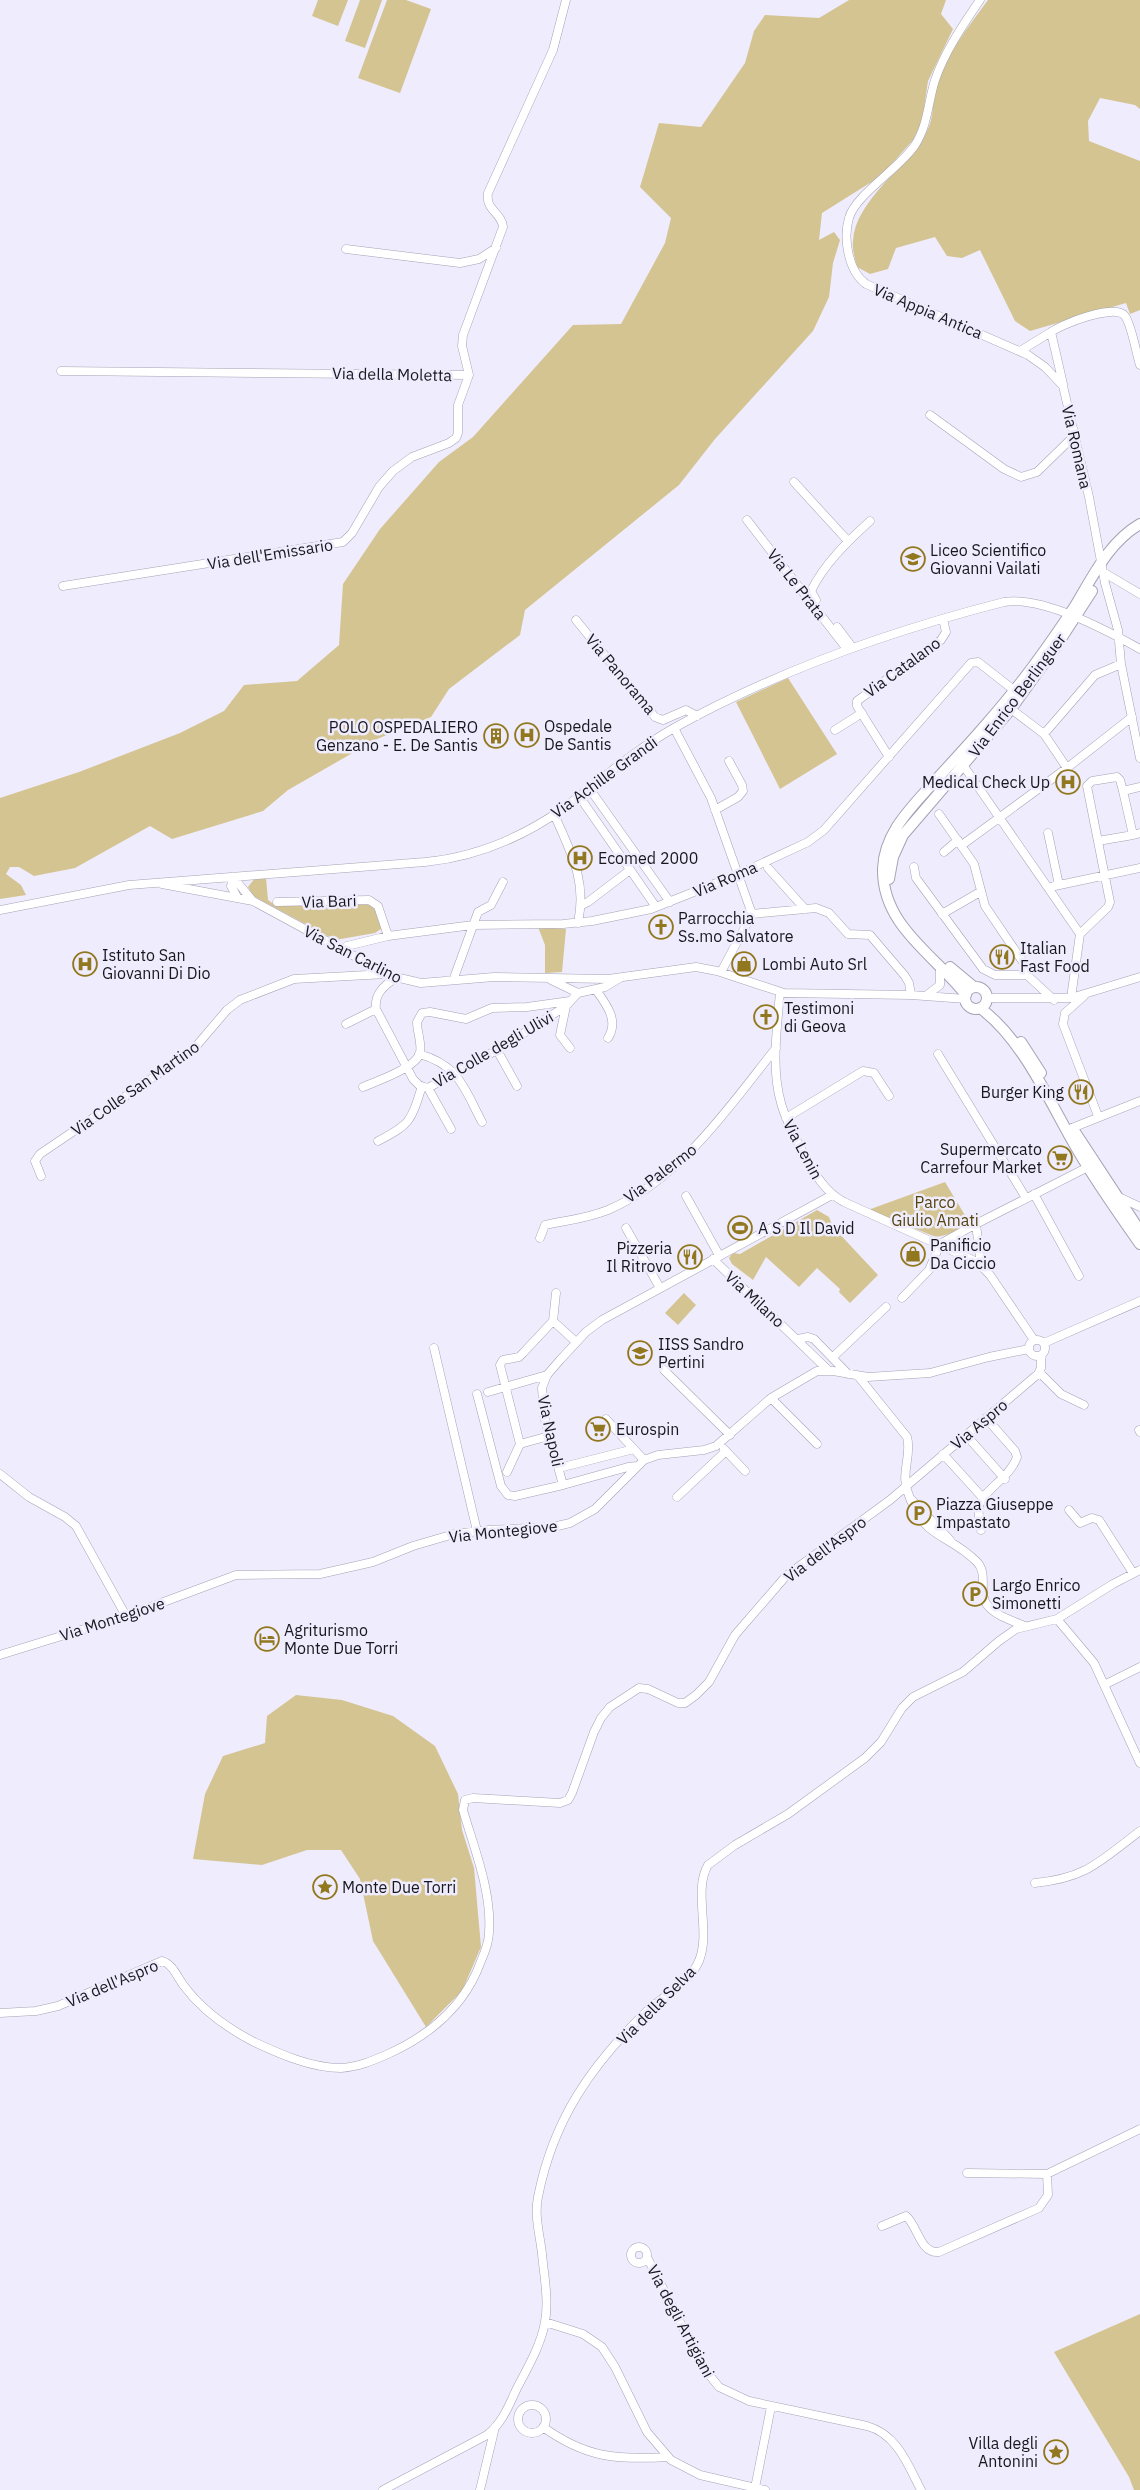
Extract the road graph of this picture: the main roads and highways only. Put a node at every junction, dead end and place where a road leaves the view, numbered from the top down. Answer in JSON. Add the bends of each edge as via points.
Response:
{"nodes":[{"id":1,"x":1140,"y":524,"type":"edge"},
{"id":2,"x":1140,"y":531,"type":"edge"},
{"id":3,"x":1102,"y":567,"type":"junction"},
{"id":4,"x":1073,"y":615,"type":"junction"},
{"id":5,"x":974,"y":987,"type":"junction"},
{"id":6,"x":966,"y":997,"type":"junction"},
{"id":7,"x":984,"y":1003,"type":"junction"},
{"id":8,"x":1140,"y":1231,"type":"edge"},
{"id":9,"x":1140,"y":1244,"type":"edge"}],
"edges":[{"from":1,"to":3,"type":"main road","via":[[1119,539]]},
{"from":2,"to":3,"type":"main road"},
{"from":3,"to":4,"type":"main road"},
{"from":4,"to":5,"type":"main road","name":"Via Enrico Berlinguer","via":[[1011,709],[966,769],[901,839],[892,857],[889,879],[892,896],[906,920],[953,970]]},
{"from":4,"to":6,"type":"main road","name":"Via Enrico Berlinguer","via":[[1014,691],[901,820],[887,848],[883,874],[889,904],[904,928]]},
{"from":5,"to":6,"type":"main road"},
{"from":5,"to":7,"type":"main road","name":"Via Enrico Berlinguer","via":[[983,989]]},
{"from":6,"to":7,"type":"main road","name":"Via Enrico Berlinguer","via":[[971,1007]]},
{"from":7,"to":8,"type":"main road","via":[[1011,1029],[1028,1053],[1072,1128]]},
{"from":7,"to":9,"type":"main road","via":[[1023,1058]]}]}
